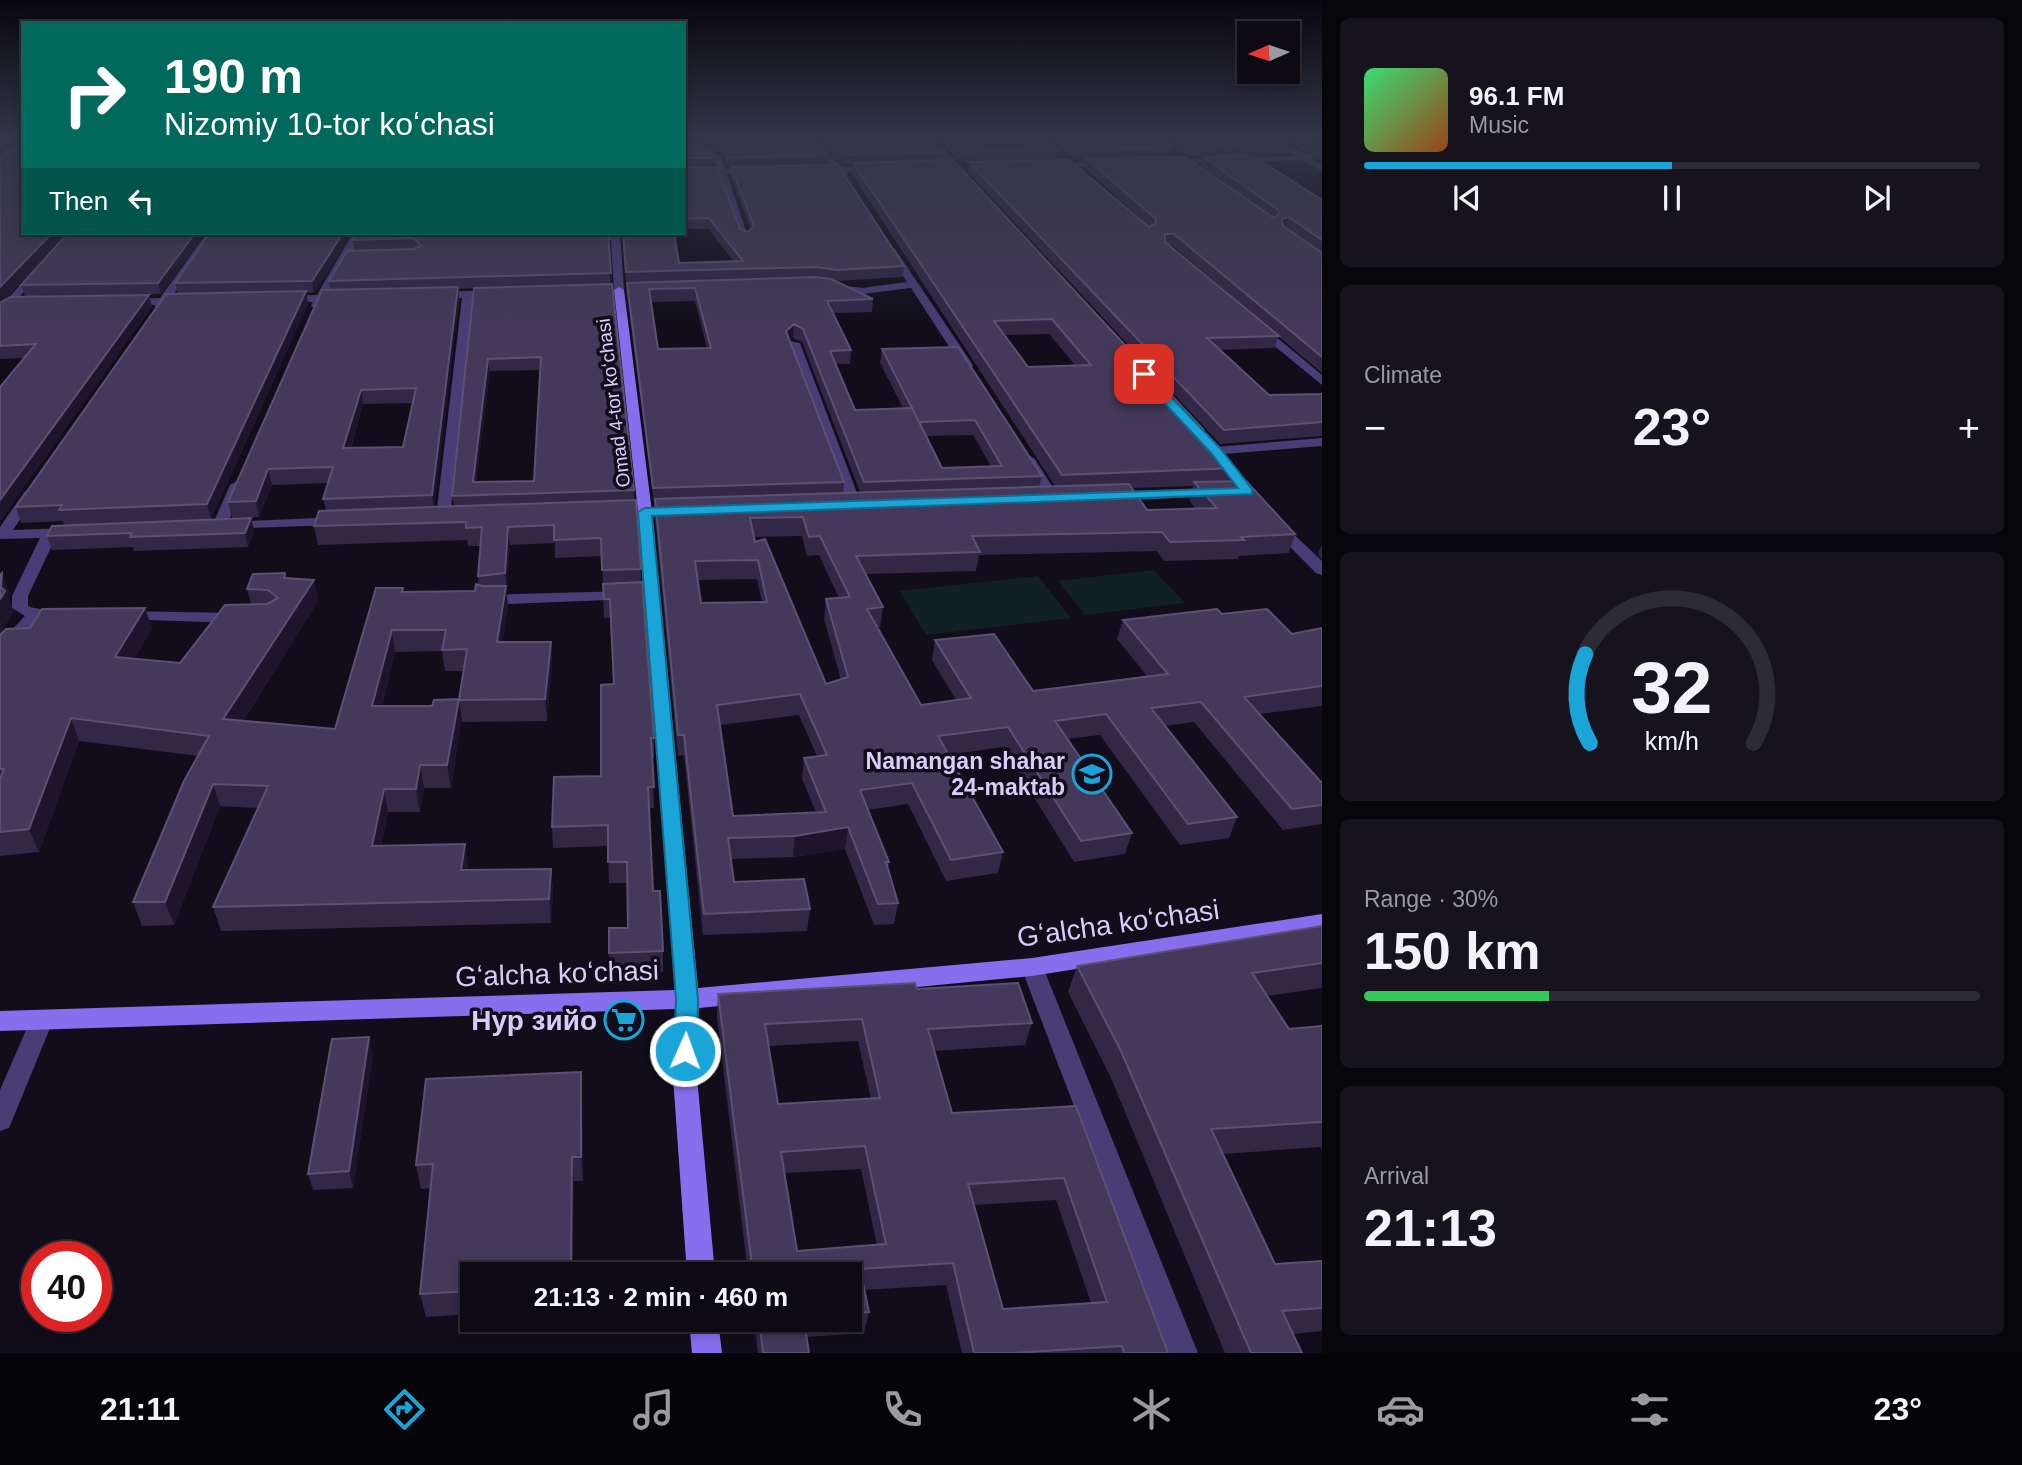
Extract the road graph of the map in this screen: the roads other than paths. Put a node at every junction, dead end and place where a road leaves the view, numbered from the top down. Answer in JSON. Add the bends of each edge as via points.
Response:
{"nodes":[{"id":1,"x":732,"y":198,"type":"edge"},
{"id":2,"x":211,"y":235,"type":"edge"},
{"id":3,"x":357,"y":235,"type":"edge"},
{"id":4,"x":615,"y":235,"type":"edge"},
{"id":5,"x":577,"y":236,"type":"edge"},
{"id":6,"x":746,"y":238,"type":"edge"},
{"id":7,"x":887,"y":243,"type":"edge"},
{"id":8,"x":46,"y":263,"type":"edge"},
{"id":9,"x":815,"y":284,"type":"edge"},
{"id":10,"x":914,"y":284,"type":"junction"},
{"id":11,"x":509,"y":293,"type":"edge"},
{"id":12,"x":467,"y":294,"type":"junction"},
{"id":13,"x":427,"y":296,"type":"edge"},
{"id":14,"x":360,"y":297,"type":"edge"},
{"id":15,"x":320,"y":298,"type":"junction"},
{"id":16,"x":268,"y":299,"type":"edge"},
{"id":17,"x":203,"y":300,"type":"edge"},
{"id":18,"x":164,"y":301,"type":"junction"},
{"id":19,"x":108,"y":302,"type":"edge"},
{"id":20,"x":10,"y":303,"type":"junction"},
{"id":21,"x":24,"y":303,"type":"edge"},
{"id":22,"x":0,"y":314,"type":"edge"},
{"id":23,"x":1250,"y":320,"type":"edge"},
{"id":24,"x":148,"y":323,"type":"edge"},
{"id":25,"x":308,"y":324,"type":"edge"},
{"id":26,"x":794,"y":343,"type":"edge"},
{"id":27,"x":973,"y":375,"type":"edge"},
{"id":28,"x":1322,"y":381,"type":"edge"},
{"id":29,"x":1322,"y":442,"type":"edge"},
{"id":30,"x":1017,"y":443,"type":"edge"},
{"id":31,"x":241,"y":476,"type":"edge"},
{"id":32,"x":41,"y":479,"type":"edge"},
{"id":33,"x":1248,"y":492,"type":"junction"},
{"id":34,"x":1095,"y":498,"type":"edge"},
{"id":35,"x":1054,"y":500,"type":"edge"},
{"id":36,"x":855,"y":506,"type":"edge"},
{"id":37,"x":444,"y":517,"type":"edge"},
{"id":38,"x":351,"y":521,"type":"edge"},
{"id":39,"x":89,"y":531,"type":"edge"},
{"id":40,"x":50,"y":533,"type":"junction"},
{"id":41,"x":1,"y":535,"type":"edge"},
{"id":42,"x":1322,"y":570,"type":"edge"},
{"id":43,"x":652,"y":595,"type":"junction"},
{"id":44,"x":484,"y":600,"type":"edge"},
{"id":45,"x":35,"y":615,"type":"junction"},
{"id":46,"x":76,"y":615,"type":"edge"},
{"id":47,"x":103,"y":616,"type":"edge"},
{"id":48,"x":253,"y":618,"type":"edge"},
{"id":49,"x":0,"y":652,"type":"edge"},
{"id":50,"x":1322,"y":922,"type":"edge"},
{"id":51,"x":1032,"y":967,"type":"junction"},
{"id":52,"x":687,"y":999,"type":"junction"},
{"id":53,"x":0,"y":1021,"type":"edge"},
{"id":54,"x":41,"y":1021,"type":"junction"},
{"id":55,"x":0,"y":1120,"type":"edge"},
{"id":56,"x":700,"y":1262,"type":"edge"},
{"id":57,"x":705,"y":1332,"type":"edge"},
{"id":58,"x":707,"y":1353,"type":"edge"},
{"id":59,"x":1183,"y":1353,"type":"edge"}],
"edges":[{"from":1,"to":6,"type":"street"},
{"from":2,"to":18,"type":"street"},
{"from":3,"to":15,"type":"street","via":[[349,257]]},
{"from":4,"to":5,"type":"street"},
{"from":4,"to":43,"type":"street","name":"Omad 4-tor koʻchasi"},
{"from":7,"to":10,"type":"street"},
{"from":8,"to":20,"type":"street"},
{"from":9,"to":10,"type":"street","via":[[862,291]]},
{"from":10,"to":27,"type":"street"},
{"from":11,"to":12,"type":"street"},
{"from":12,"to":13,"type":"street"},
{"from":12,"to":37,"type":"street"},
{"from":14,"to":15,"type":"street"},
{"from":15,"to":16,"type":"street"},
{"from":15,"to":25,"type":"street"},
{"from":17,"to":18,"type":"street"},
{"from":18,"to":19,"type":"street"},
{"from":18,"to":24,"type":"street"},
{"from":20,"to":21,"type":"street"},
{"from":20,"to":22,"type":"street"},
{"from":23,"to":28,"type":"street"},
{"from":26,"to":36,"type":"street"},
{"from":29,"to":33,"type":"street","via":[[1211,446]]},
{"from":30,"to":35,"type":"street"},
{"from":31,"to":38,"type":"street","via":[[212,527]]},
{"from":32,"to":41,"type":"street"},
{"from":33,"to":34,"type":"street"},
{"from":33,"to":42,"type":"street"},
{"from":39,"to":40,"type":"street"},
{"from":40,"to":41,"type":"street"},
{"from":40,"to":45,"type":"street","via":[[20,596],[20,608]]},
{"from":43,"to":44,"type":"street"},
{"from":43,"to":52,"type":"street","name":"Omad 4-tor koʻchasi"},
{"from":45,"to":46,"type":"street"},
{"from":45,"to":49,"type":"street"},
{"from":47,"to":48,"type":"street"},
{"from":50,"to":51,"type":"street","name":"Gʻalcha koʻchasi"},
{"from":51,"to":52,"type":"street","name":"Gʻalcha koʻchasi"},
{"from":51,"to":59,"type":"street"},
{"from":52,"to":54,"type":"street","name":"Gʻalcha koʻchasi"},
{"from":52,"to":56,"type":"street","name":"Omad 4-tor koʻchasi","via":[[685,1077]]},
{"from":53,"to":54,"type":"street","name":"Gʻalcha koʻchasi"},
{"from":54,"to":55,"type":"street"},
{"from":57,"to":58,"type":"street"}]}
